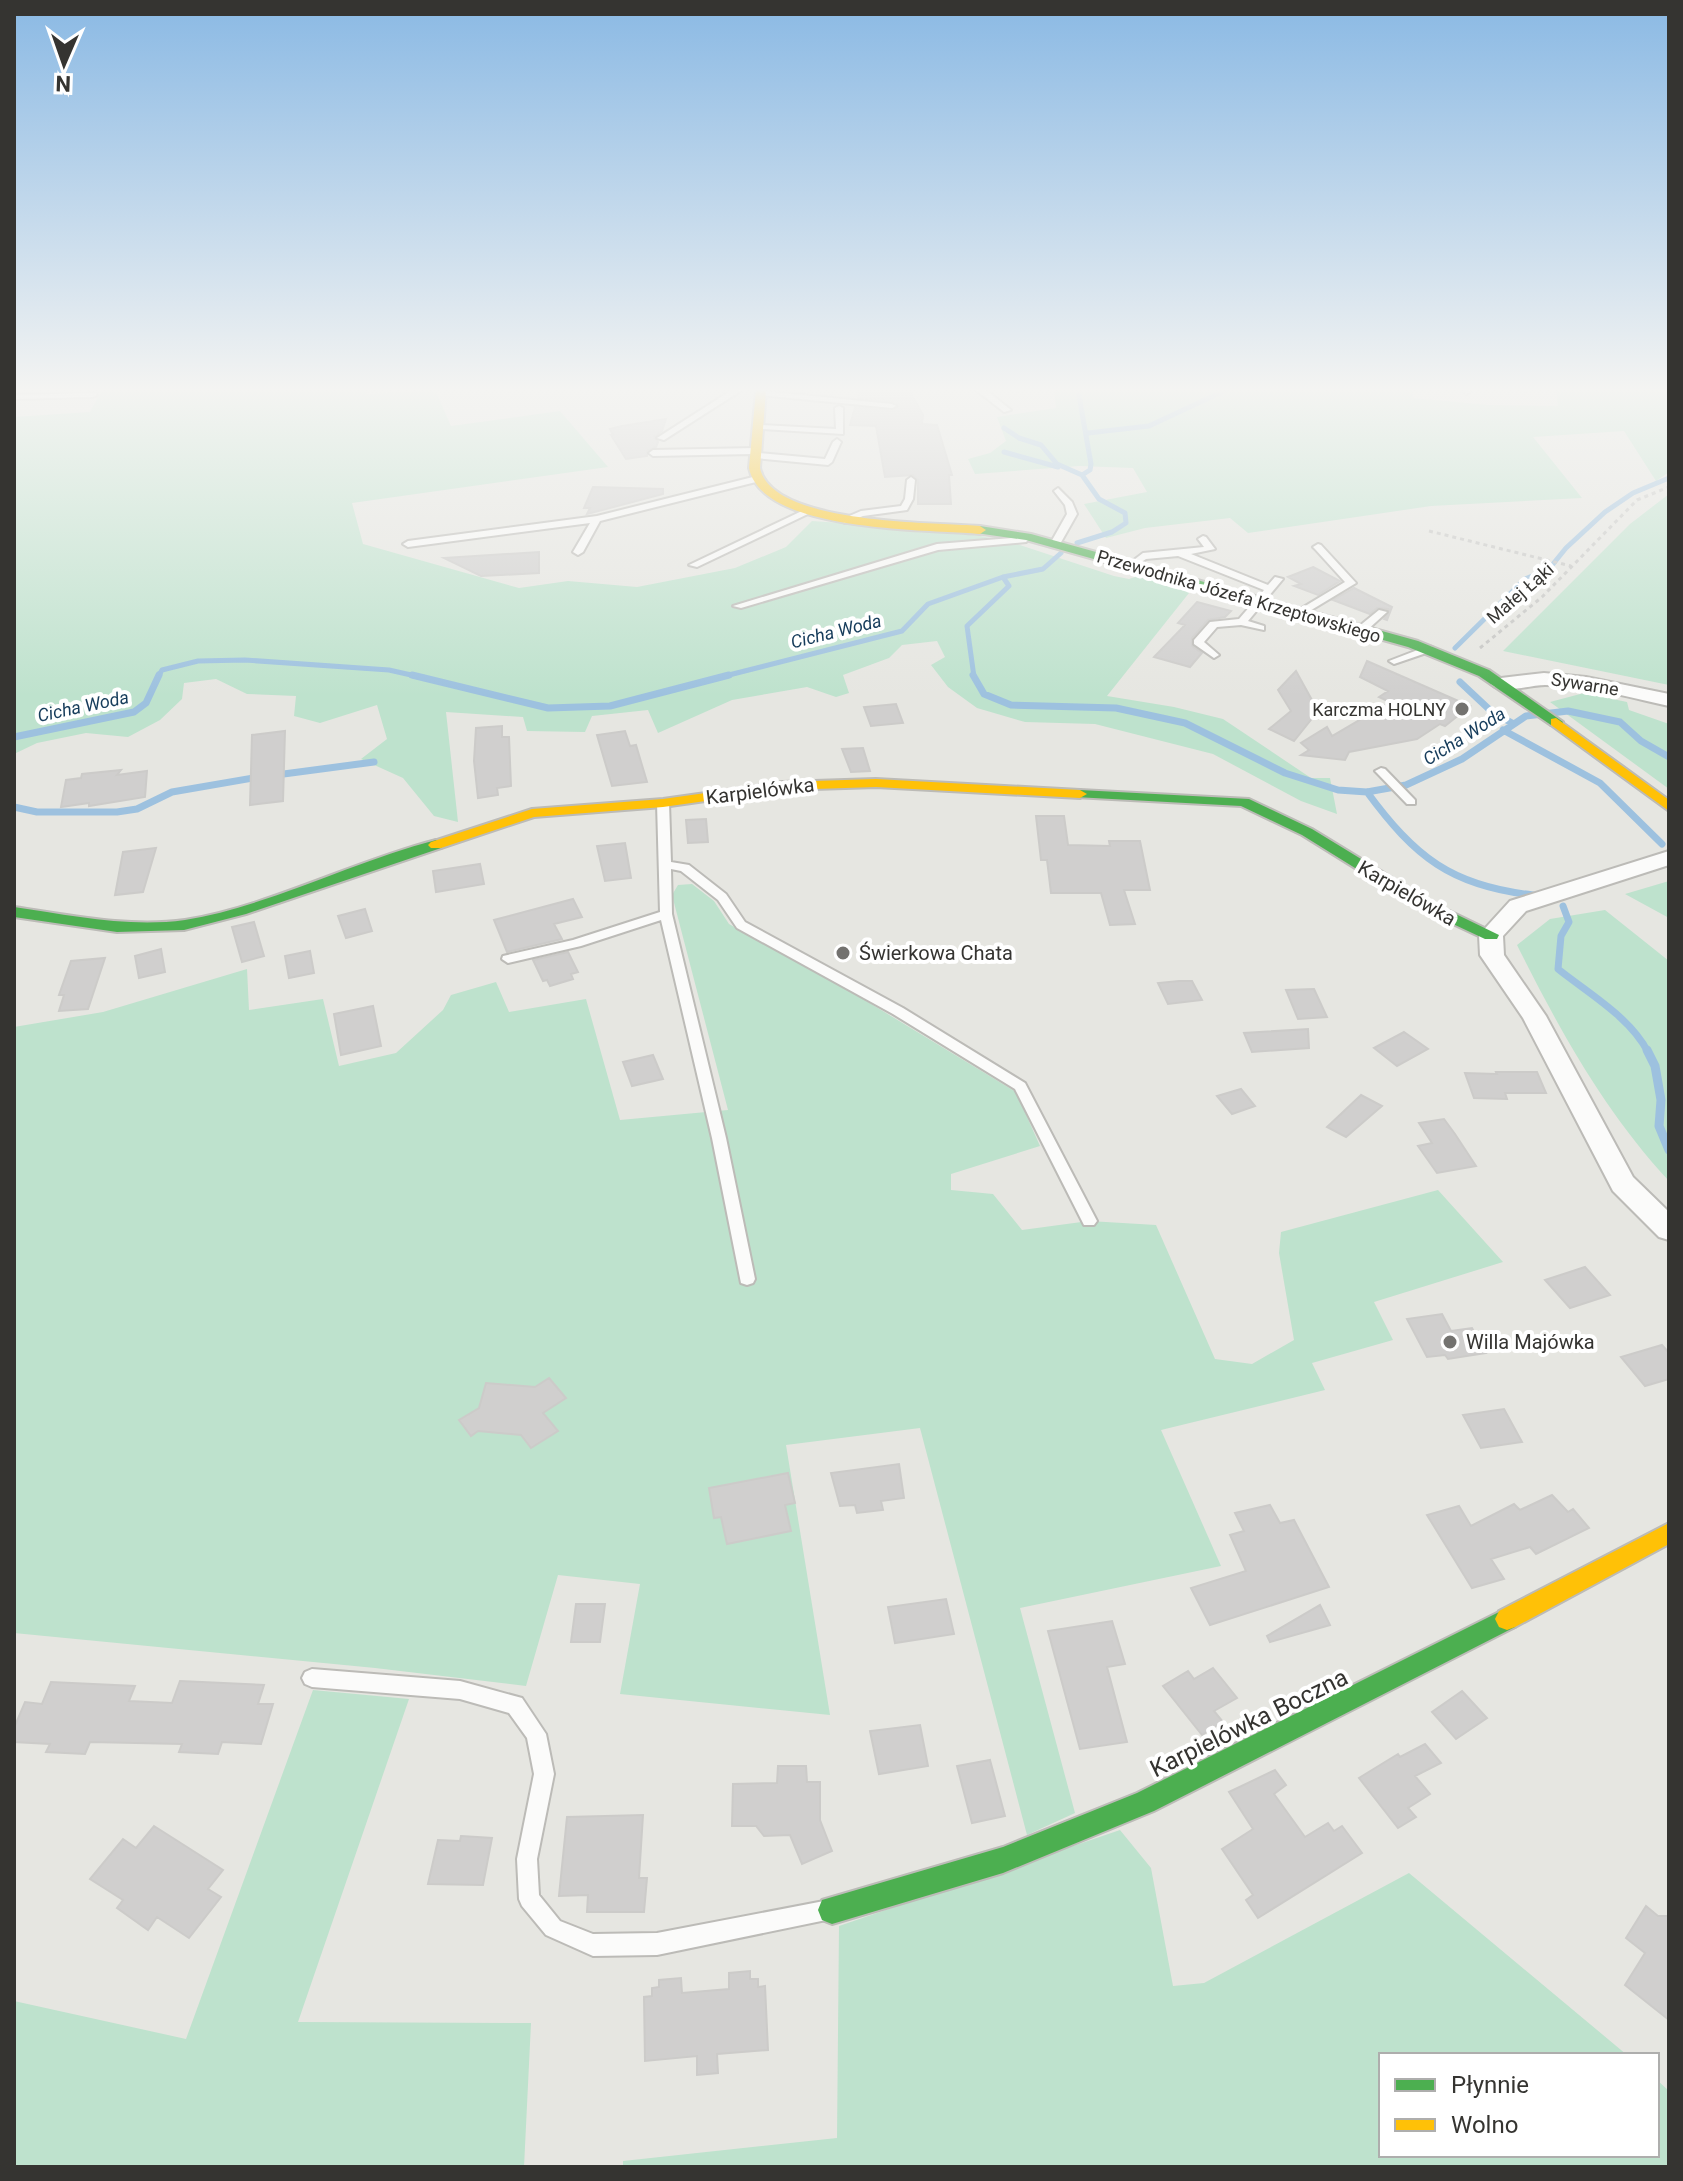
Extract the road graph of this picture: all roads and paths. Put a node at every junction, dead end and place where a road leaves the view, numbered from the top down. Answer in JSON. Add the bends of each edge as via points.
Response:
{"nodes":[{"id":1,"x":706,"y":492,"type":"edge"},
{"id":2,"x":768,"y":492,"type":"edge"},
{"id":3,"x":910,"y":492,"type":"edge"},
{"id":4,"x":1059,"y":492,"type":"edge"},
{"id":5,"x":1657,"y":492,"type":"edge"},
{"id":6,"x":807,"y":512,"type":"junction"},
{"id":7,"x":597,"y":519,"type":"junction"},
{"id":8,"x":845,"y":520,"type":"junction"},
{"id":9,"x":1429,"y":531,"type":"dead end"},
{"id":10,"x":1035,"y":539,"type":"junction"},
{"id":11,"x":1203,"y":539,"type":"dead end"},
{"id":12,"x":408,"y":544,"type":"dead end"},
{"id":13,"x":1055,"y":544,"type":"junction"},
{"id":14,"x":1318,"y":547,"type":"dead end"},
{"id":15,"x":578,"y":552,"type":"dead end"},
{"id":16,"x":1179,"y":553,"type":"junction"},
{"id":17,"x":694,"y":565,"type":"dead end"},
{"id":18,"x":1131,"y":566,"type":"junction"},
{"id":19,"x":1571,"y":566,"type":"junction"},
{"id":20,"x":1278,"y":579,"type":"dead end"},
{"id":21,"x":1264,"y":595,"type":"junction"},
{"id":22,"x":738,"y":606,"type":"dead end"},
{"id":23,"x":1382,"y":612,"type":"dead end"},
{"id":24,"x":1300,"y":613,"type":"junction"},
{"id":25,"x":1242,"y":622,"type":"junction"},
{"id":26,"x":1260,"y":628,"type":"dead end"},
{"id":27,"x":1361,"y":630,"type":"junction"},
{"id":28,"x":1428,"y":649,"type":"junction"},
{"id":29,"x":1214,"y":655,"type":"dead end"},
{"id":30,"x":1394,"y":661,"type":"dead end"},
{"id":31,"x":1465,"y":663,"type":"junction"},
{"id":32,"x":1501,"y":684,"type":"junction"},
{"id":33,"x":1669,"y":700,"type":"edge"},
{"id":34,"x":1383,"y":774,"type":"dead end"},
{"id":35,"x":1408,"y":798,"type":"dead end"},
{"id":36,"x":663,"y":803,"type":"junction"},
{"id":37,"x":1669,"y":807,"type":"edge"},
{"id":38,"x":1669,"y":858,"type":"edge"},
{"id":39,"x":665,"y":865,"type":"junction"},
{"id":40,"x":14,"y":912,"type":"edge"},
{"id":41,"x":666,"y":914,"type":"junction"},
{"id":42,"x":1491,"y":935,"type":"junction"},
{"id":43,"x":508,"y":959,"type":"dead end"},
{"id":44,"x":1089,"y":1221,"type":"dead end"},
{"id":45,"x":1669,"y":1229,"type":"edge"},
{"id":46,"x":747,"y":1279,"type":"dead end"},
{"id":47,"x":1669,"y":1533,"type":"edge"},
{"id":48,"x":312,"y":1678,"type":"dead end"},
{"id":49,"x":832,"y":1910,"type":"joint"}],
"edges":[{"from":1,"to":7,"type":"lane"},
{"from":2,"to":6,"type":"street","name":"Przewodnika Józefa Krzeptowskiego"},
{"from":3,"to":8,"type":"lane","via":[[904,508]]},
{"from":4,"to":13,"type":"lane","via":[[1072,514]]},
{"from":5,"to":19,"type":"path","name":"Małej Łąki","via":[[1637,500]]},
{"from":6,"to":8,"type":"street","name":"Przewodnika Józefa Krzeptowskiego"},
{"from":6,"to":17,"type":"lane"},
{"from":7,"to":12,"type":"lane"},
{"from":7,"to":15,"type":"lane"},
{"from":8,"to":10,"type":"street","name":"Przewodnika Józefa Krzeptowskiego","via":[[953,526]]},
{"from":9,"to":19,"type":"path"},
{"from":10,"to":13,"type":"street","name":"Przewodnika Józefa Krzeptowskiego"},
{"from":10,"to":22,"type":"lane","via":[[937,547]]},
{"from":11,"to":16,"type":"lane","via":[[1210,549]]},
{"from":13,"to":18,"type":"street","name":"Przewodnika Józefa Krzeptowskiego"},
{"from":14,"to":24,"type":"lane","via":[[1351,583]]},
{"from":16,"to":18,"type":"lane","via":[[1143,556]]},
{"from":16,"to":21,"type":"lane"},
{"from":18,"to":21,"type":"street","name":"Przewodnika Józefa Krzeptowskiego"},
{"from":19,"to":31,"type":"path","name":"Małej Łąki"},
{"from":20,"to":21,"type":"lane"},
{"from":21,"to":24,"type":"street","name":"Przewodnika Józefa Krzeptowskiego"},
{"from":21,"to":25,"type":"lane"},
{"from":23,"to":27,"type":"lane"},
{"from":24,"to":27,"type":"street","name":"Przewodnika Józefa Krzeptowskiego"},
{"from":25,"to":26,"type":"lane"},
{"from":25,"to":29,"type":"lane","via":[[1214,624],[1198,642]]},
{"from":27,"to":28,"type":"street","name":"Przewodnika Józefa Krzeptowskiego","via":[[1410,635]]},
{"from":28,"to":30,"type":"lane"},
{"from":28,"to":31,"type":"street","name":"Przewodnika Józefa Krzeptowskiego"},
{"from":31,"to":32,"type":"street","name":"Przewodnika Józefa Krzeptowskiego"},
{"from":32,"to":33,"type":"street","name":"Sywarne","via":[[1540,678]]},
{"from":32,"to":37,"type":"street"},
{"from":34,"to":35,"type":"lane"},
{"from":36,"to":39,"type":"lane"},
{"from":36,"to":40,"type":"street","name":"Karpielówka","via":[[561,809],[504,820],[375,867],[184,925],[117,927]]},
{"from":36,"to":42,"type":"street","name":"Karpielówka","via":[[783,786],[858,783],[1244,802],[1424,905]]},
{"from":38,"to":42,"type":"street","via":[[1518,906]]},
{"from":39,"to":41,"type":"lane"},
{"from":39,"to":44,"type":"lane","via":[[685,868],[722,897],[741,925],[1020,1086]]},
{"from":41,"to":43,"type":"lane"},
{"from":41,"to":46,"type":"lane"},
{"from":42,"to":45,"type":"street","via":[[1492,955],[1534,1016],[1623,1184]]},
{"from":47,"to":49,"type":"street","name":"Karpielówka Boczna","via":[[1145,1802],[1003,1860]]},
{"from":48,"to":49,"type":"lane","via":[[460,1690],[515,1705],[536,1734],[544,1774],[527,1859],[529,1899],[553,1928],[593,1945],[657,1944]]}]}
